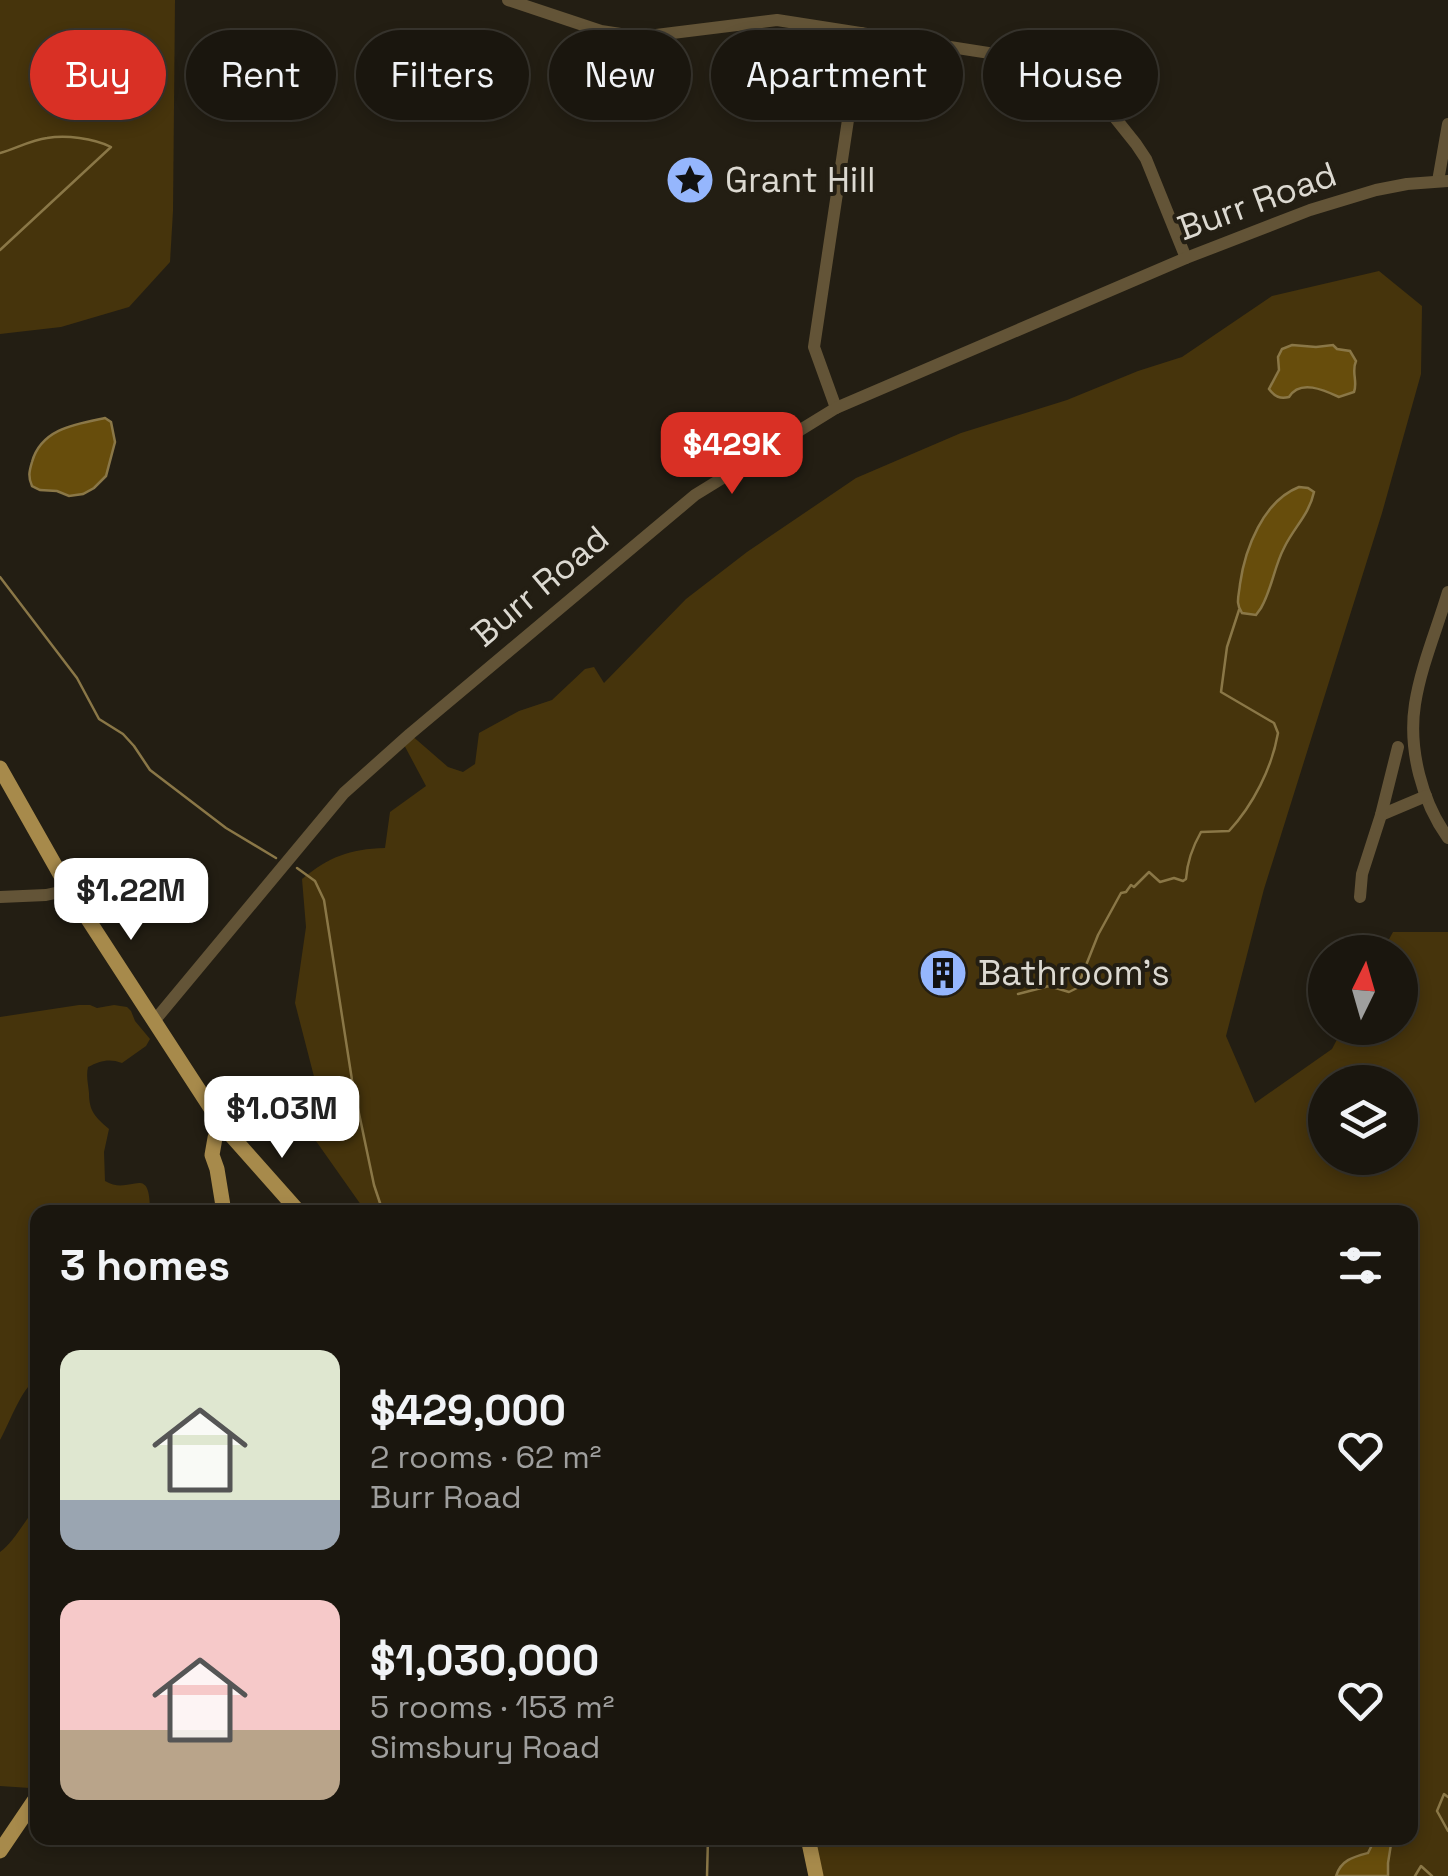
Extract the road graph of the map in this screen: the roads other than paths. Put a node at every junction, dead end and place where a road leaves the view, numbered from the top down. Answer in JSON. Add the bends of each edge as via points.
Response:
{"nodes":[{"id":1,"x":508,"y":0,"type":"edge"},
{"id":2,"x":842,"y":30,"type":"edge"},
{"id":3,"x":963,"y":49,"type":"edge"},
{"id":4,"x":849,"y":120,"type":"edge"},
{"id":5,"x":1448,"y":124,"type":"edge"},
{"id":6,"x":1443,"y":181,"type":"edge"},
{"id":7,"x":1186,"y":258,"type":"junction"},
{"id":8,"x":836,"y":408,"type":"junction"},
{"id":9,"x":1448,"y":592,"type":"edge"},
{"id":10,"x":1398,"y":747,"type":"dead end"},
{"id":11,"x":0,"y":768,"type":"edge"},
{"id":12,"x":1426,"y":796,"type":"junction"},
{"id":13,"x":1381,"y":815,"type":"junction"},
{"id":14,"x":1448,"y":838,"type":"edge"},
{"id":15,"x":68,"y":890,"type":"junction"},
{"id":16,"x":1360,"y":896,"type":"dead end"},
{"id":17,"x":0,"y":897,"type":"edge"},
{"id":18,"x":154,"y":1020,"type":"junction"},
{"id":19,"x":221,"y":1124,"type":"junction"},
{"id":20,"x":232,"y":1138,"type":"junction"},
{"id":21,"x":218,"y":1170,"type":"junction"},
{"id":22,"x":223,"y":1205,"type":"edge"},
{"id":23,"x":293,"y":1205,"type":"edge"},
{"id":24,"x":30,"y":1806,"type":"edge"},
{"id":25,"x":809,"y":1845,"type":"edge"},
{"id":26,"x":0,"y":1852,"type":"edge"},
{"id":27,"x":816,"y":1876,"type":"edge"}],
"edges":[{"from":1,"to":2,"type":"street","via":[[640,37],[777,20]]},
{"from":3,"to":7,"type":"street","via":[[1047,62],[1096,94],[1146,159]]},
{"from":4,"to":8,"type":"street","via":[[814,348]]},
{"from":5,"to":6,"type":"street"},
{"from":6,"to":7,"type":"street","name":"Burr Road","via":[[1360,195]]},
{"from":7,"to":8,"type":"street","name":"Burr Road"},
{"from":8,"to":18,"type":"street","name":"Burr Road","via":[[695,495],[374,764]]},
{"from":9,"to":12,"type":"street","via":[[1414,708],[1416,762]]},
{"from":10,"to":13,"type":"street"},
{"from":11,"to":15,"type":"main road"},
{"from":12,"to":13,"type":"street"},
{"from":12,"to":14,"type":"street"},
{"from":13,"to":16,"type":"street"},
{"from":15,"to":17,"type":"street"},
{"from":15,"to":18,"type":"main road"},
{"from":18,"to":19,"type":"main road"},
{"from":19,"to":20,"type":"main road"},
{"from":19,"to":21,"type":"main road","via":[[212,1155]]},
{"from":20,"to":21,"type":"main road"},
{"from":20,"to":23,"type":"main road"},
{"from":21,"to":22,"type":"main road"},
{"from":24,"to":26,"type":"main road"},
{"from":25,"to":27,"type":"main road"}]}
